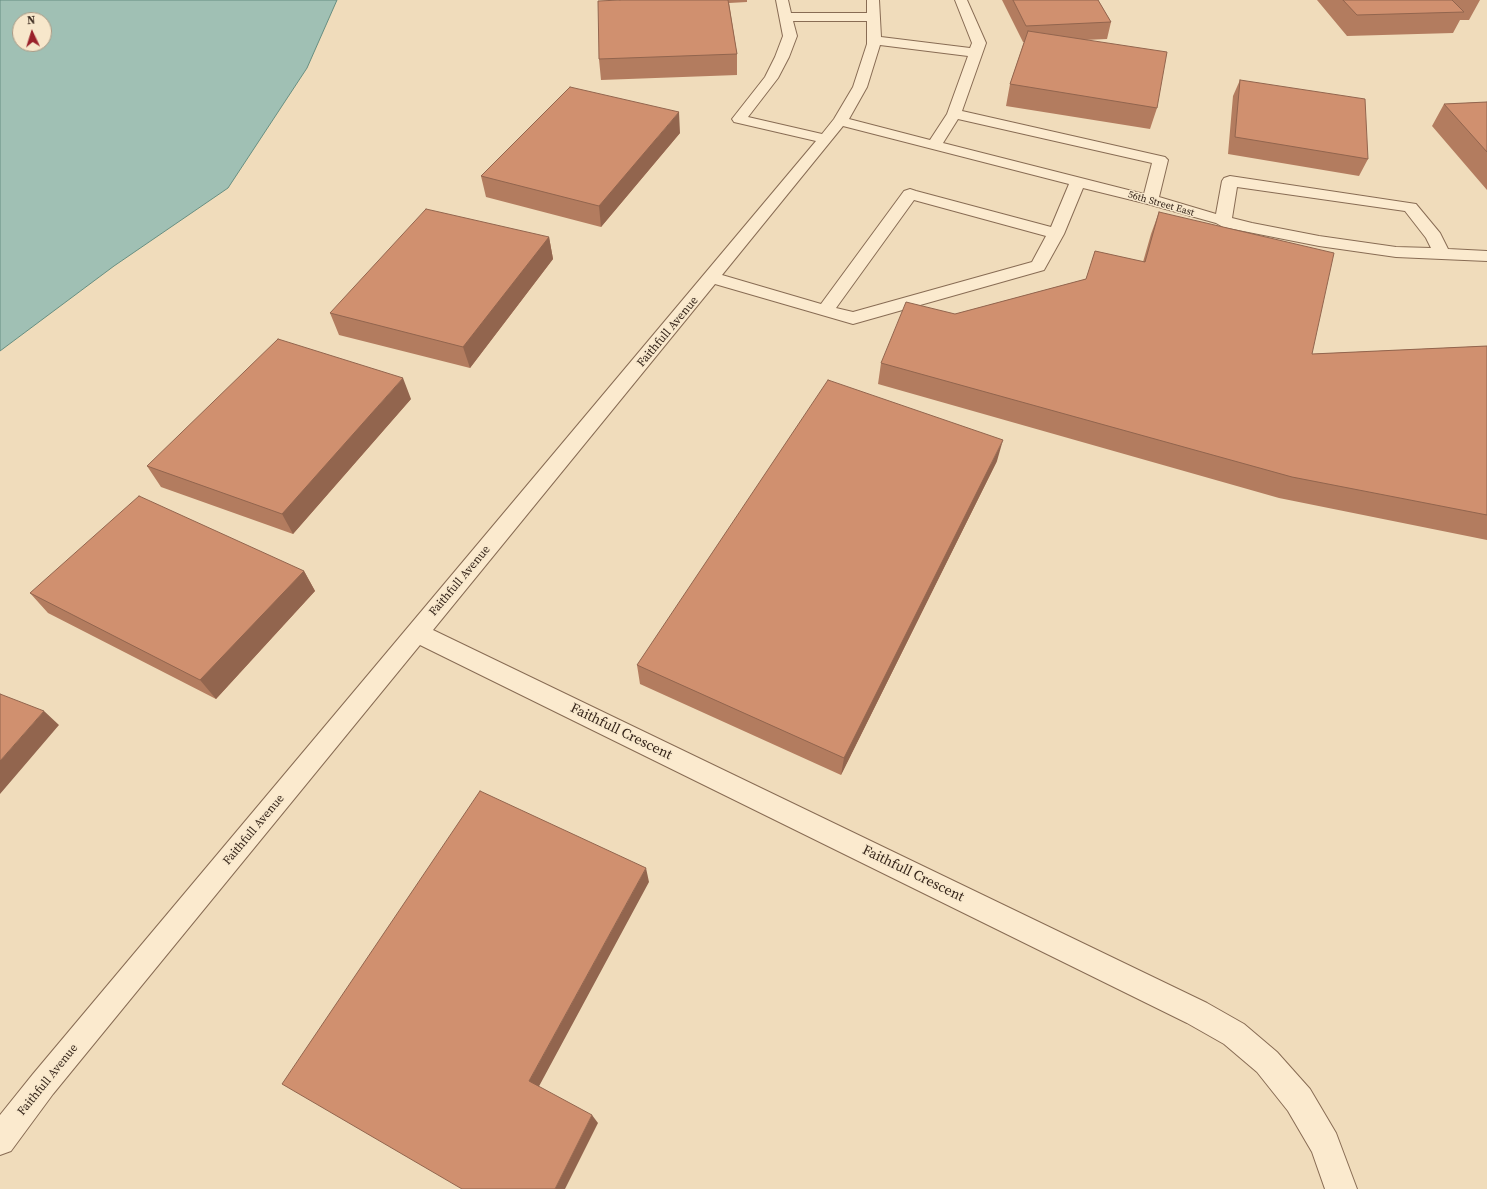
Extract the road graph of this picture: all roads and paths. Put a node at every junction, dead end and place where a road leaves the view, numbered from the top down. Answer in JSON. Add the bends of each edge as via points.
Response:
{"nodes":[{"id":1,"x":782,"y":0,"type":"edge"},
{"id":2,"x":961,"y":0,"type":"edge"},
{"id":3,"x":873,"y":8,"type":"edge"},
{"id":4,"x":786,"y":17,"type":"junction"},
{"id":5,"x":874,"y":40,"type":"junction"},
{"id":6,"x":975,"y":53,"type":"junction"},
{"id":7,"x":954,"y":114,"type":"junction"},
{"id":8,"x":840,"y":121,"type":"junction"},
{"id":9,"x":826,"y":139,"type":"junction"},
{"id":10,"x":934,"y":144,"type":"junction"},
{"id":11,"x":1078,"y":182,"type":"junction"},
{"id":12,"x":1150,"y":200,"type":"junction"},
{"id":13,"x":1223,"y":222,"type":"junction"},
{"id":14,"x":1056,"y":234,"type":"junction"},
{"id":15,"x":1442,"y":254,"type":"junction"},
{"id":16,"x":1487,"y":256,"type":"edge"},
{"id":17,"x":712,"y":278,"type":"junction"},
{"id":18,"x":825,"y":311,"type":"junction"},
{"id":19,"x":417,"y":633,"type":"junction"},
{"id":20,"x":0,"y":1140,"type":"edge"},
{"id":21,"x":1341,"y":1189,"type":"edge"}],
"edges":[{"from":1,"to":4,"type":"street"},
{"from":2,"to":6,"type":"street","via":[[979,43]]},
{"from":3,"to":4,"type":"street"},
{"from":3,"to":5,"type":"street","name":"Faithfull Avenue"},
{"from":4,"to":9,"type":"street","via":[[790,36],[782,57],[771,78],[739,119]]},
{"from":5,"to":6,"type":"street"},
{"from":5,"to":8,"type":"street","name":"Faithfull Avenue","via":[[860,87]]},
{"from":6,"to":7,"type":"street"},
{"from":7,"to":10,"type":"street"},
{"from":7,"to":12,"type":"street","via":[[1160,160]]},
{"from":8,"to":9,"type":"street","name":"Faithfull Avenue"},
{"from":8,"to":10,"type":"street","name":"56th Street East"},
{"from":9,"to":17,"type":"street","name":"Faithfull Avenue"},
{"from":10,"to":11,"type":"street","name":"56th Street East"},
{"from":11,"to":12,"type":"street","name":"56th Street East"},
{"from":11,"to":14,"type":"street"},
{"from":12,"to":13,"type":"street","name":"56th Street East"},
{"from":13,"to":15,"type":"street","name":"56th Street East","via":[[1320,241],[1396,252]]},
{"from":13,"to":15,"type":"street","via":[[1230,181],[1410,207],[1434,237]]},
{"from":14,"to":18,"type":"street","via":[[1038,266],[853,318]]},
{"from":14,"to":18,"type":"street","via":[[910,194]]},
{"from":15,"to":16,"type":"street","name":"56th Street East"},
{"from":17,"to":18,"type":"street"},
{"from":17,"to":19,"type":"street","name":"Faithfull Avenue"},
{"from":19,"to":20,"type":"street","name":"Faithfull Avenue","via":[[43,1084]]},
{"from":19,"to":21,"type":"street","name":"Faithfull Crescent","via":[[1197,1013],[1234,1034],[1267,1062],[1299,1100],[1325,1144]]}]}
